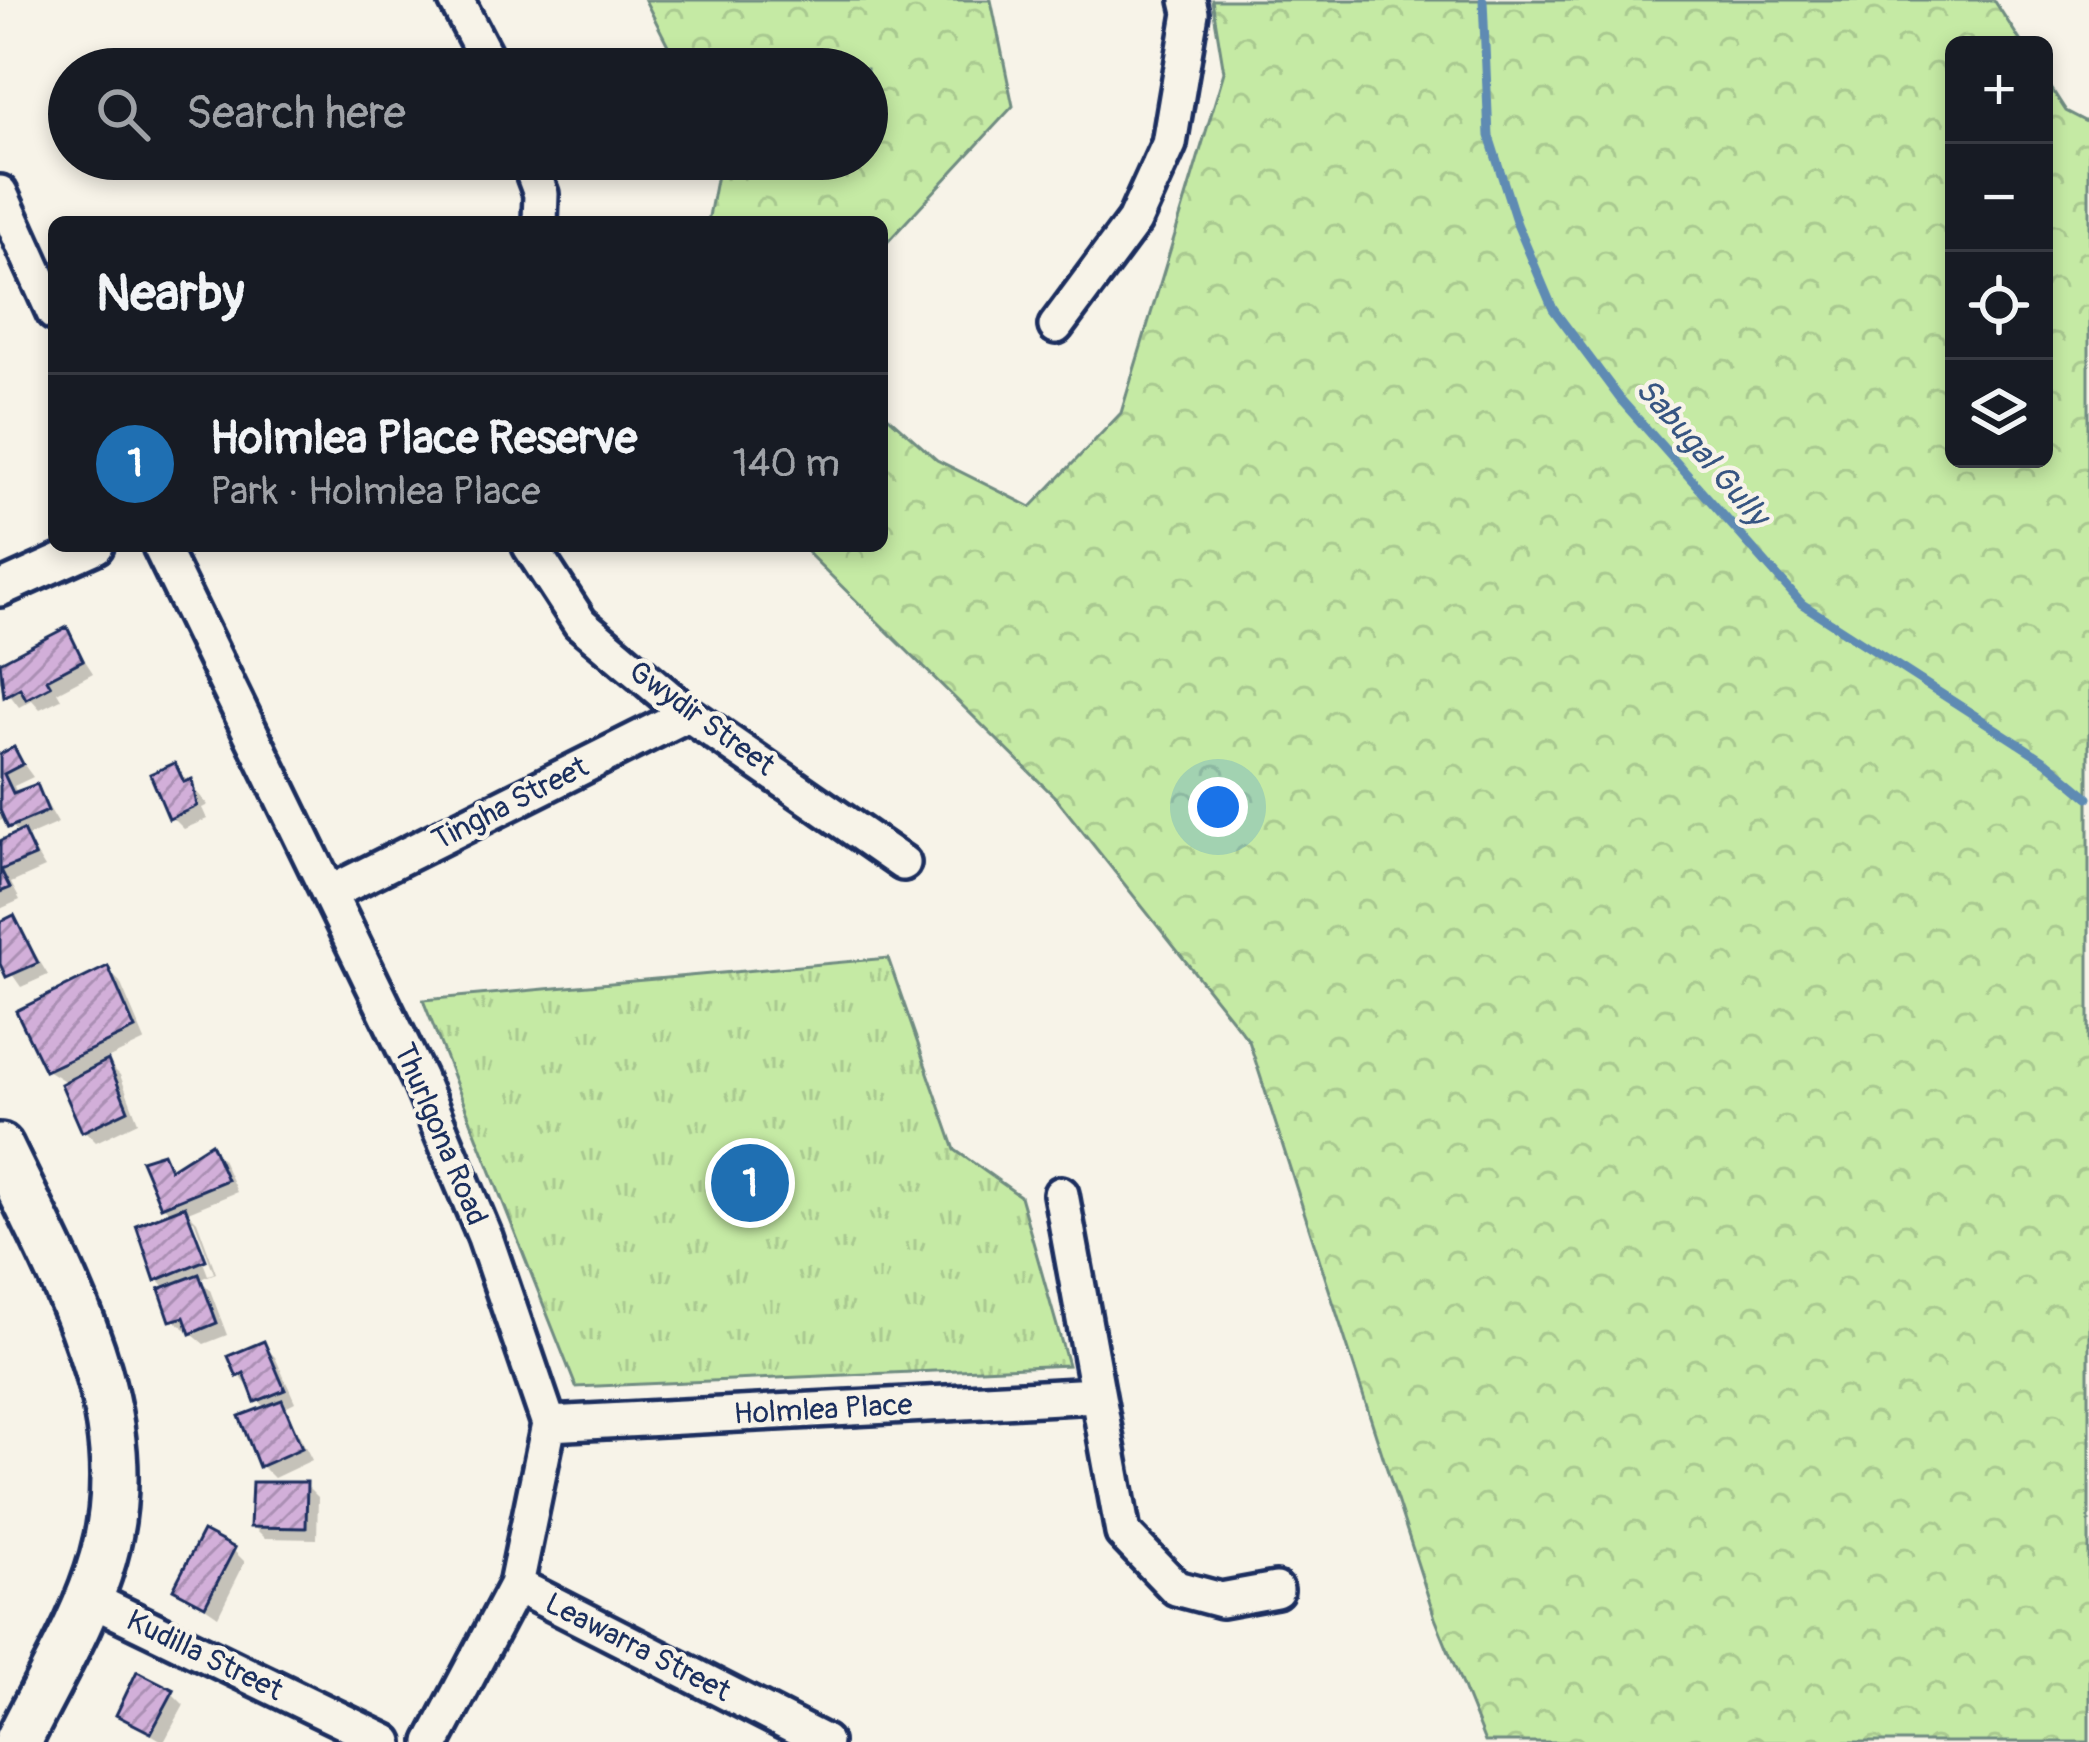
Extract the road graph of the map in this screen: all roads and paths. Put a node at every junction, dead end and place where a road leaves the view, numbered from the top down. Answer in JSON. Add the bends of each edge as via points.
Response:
{"nodes":[{"id":1,"x":456,"y":0,"type":"edge"},
{"id":2,"x":1188,"y":0,"type":"edge"},
{"id":3,"x":481,"y":48,"type":"edge"},
{"id":4,"x":536,"y":180,"type":"edge"},
{"id":5,"x":0,"y":193,"type":"edge"},
{"id":6,"x":540,"y":216,"type":"edge"},
{"id":7,"x":48,"y":300,"type":"edge"},
{"id":8,"x":1056,"y":326,"type":"dead end"},
{"id":9,"x":83,"y":552,"type":"edge"},
{"id":10,"x":163,"y":552,"type":"edge"},
{"id":11,"x":534,"y":552,"type":"edge"},
{"id":12,"x":0,"y":589,"type":"edge"},
{"id":13,"x":688,"y":714,"type":"junction"},
{"id":14,"x":903,"y":863,"type":"dead end"},
{"id":15,"x":332,"y":892,"type":"junction"},
{"id":16,"x":0,"y":1147,"type":"edge"},
{"id":17,"x":1061,"y":1194,"type":"dead end"},
{"id":18,"x":1096,"y":1395,"type":"junction"},
{"id":19,"x":549,"y":1424,"type":"junction"},
{"id":20,"x":516,"y":1586,"type":"junction"},
{"id":21,"x":1276,"y":1590,"type":"dead end"},
{"id":22,"x":88,"y":1598,"type":"junction"},
{"id":23,"x":17,"y":1742,"type":"edge"},
{"id":24,"x":386,"y":1742,"type":"edge"},
{"id":25,"x":433,"y":1742,"type":"edge"},
{"id":26,"x":824,"y":1742,"type":"edge"}],
"edges":[{"from":1,"to":3,"type":"street"},
{"from":2,"to":8,"type":"street","via":[[1169,144],[1133,220]]},
{"from":4,"to":6,"type":"street"},
{"from":5,"to":7,"type":"street"},
{"from":9,"to":12,"type":"street"},
{"from":10,"to":15,"type":"street","name":"Thurlgona Road"},
{"from":11,"to":13,"type":"street","name":"Gwydir Street","via":[[580,623]]},
{"from":13,"to":14,"type":"street","name":"Gwydir Street"},
{"from":13,"to":15,"type":"street","name":"Tingha Street"},
{"from":15,"to":19,"type":"street","name":"Thurlgona Road","via":[[485,1237]]},
{"from":16,"to":22,"type":"street","via":[[80,1324],[113,1432],[112,1513]]},
{"from":17,"to":18,"type":"street"},
{"from":18,"to":19,"type":"street","name":"Holmlea Place"},
{"from":18,"to":21,"type":"street","via":[[1123,1533],[1135,1548],[1176,1588],[1221,1600]]},
{"from":19,"to":20,"type":"street"},
{"from":20,"to":25,"type":"street"},
{"from":20,"to":26,"type":"street","name":"Leawarra Street"},
{"from":22,"to":23,"type":"street"},
{"from":22,"to":24,"type":"street","name":"Kudilla Street"}]}
